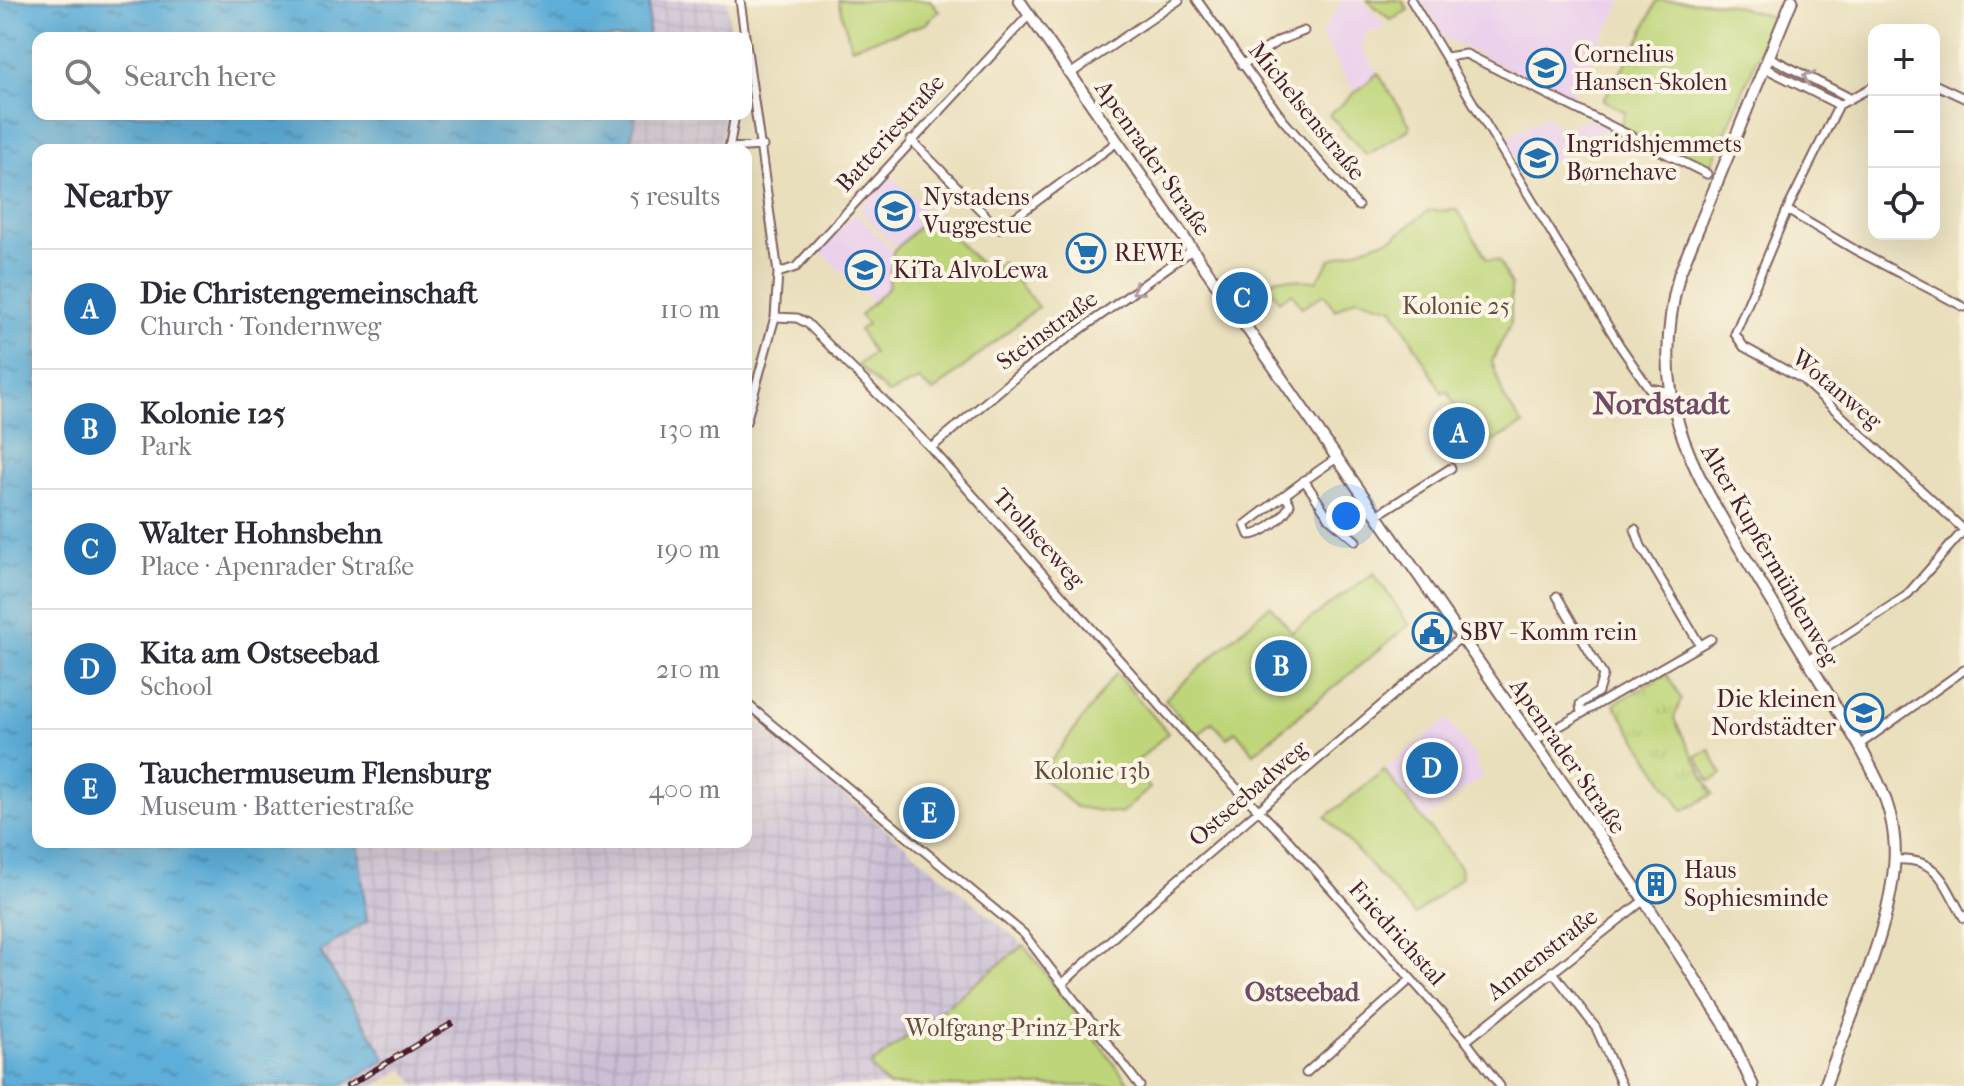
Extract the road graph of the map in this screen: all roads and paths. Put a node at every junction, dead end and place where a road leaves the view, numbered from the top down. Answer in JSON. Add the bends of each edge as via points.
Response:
{"nodes":[{"id":1,"x":740,"y":0,"type":"edge"},
{"id":2,"x":1019,"y":0,"type":"edge"},
{"id":3,"x":1179,"y":0,"type":"edge"},
{"id":4,"x":1197,"y":0,"type":"edge"},
{"id":5,"x":1411,"y":0,"type":"edge"},
{"id":6,"x":1792,"y":0,"type":"edge"},
{"id":7,"x":1029,"y":15,"type":"junction"},
{"id":8,"x":1304,"y":31,"type":"dead end"},
{"id":9,"x":745,"y":32,"type":"edge"},
{"id":10,"x":1446,"y":57,"type":"junction"},
{"id":11,"x":1767,"y":63,"type":"junction"},
{"id":12,"x":1242,"y":65,"type":"junction"},
{"id":13,"x":1070,"y":74,"type":"junction"},
{"id":14,"x":752,"y":77,"type":"edge"},
{"id":15,"x":1940,"y":87,"type":"edge"},
{"id":16,"x":1868,"y":89,"type":"edge"},
{"id":17,"x":1848,"y":97,"type":"junction"},
{"id":18,"x":1964,"y":98,"type":"edge"},
{"id":19,"x":1839,"y":105,"type":"junction"},
{"id":20,"x":734,"y":120,"type":"edge"},
{"id":21,"x":911,"y":140,"type":"junction"},
{"id":22,"x":1117,"y":142,"type":"junction"},
{"id":23,"x":730,"y":144,"type":"edge"},
{"id":24,"x":763,"y":146,"type":"junction"},
{"id":25,"x":752,"y":147,"type":"edge"},
{"id":26,"x":1707,"y":174,"type":"dead end"},
{"id":27,"x":1358,"y":206,"type":"dead end"},
{"id":28,"x":1787,"y":210,"type":"junction"},
{"id":29,"x":1192,"y":250,"type":"junction"},
{"id":30,"x":778,"y":273,"type":"junction"},
{"id":31,"x":1964,"y":307,"type":"edge"},
{"id":32,"x":775,"y":317,"type":"junction"},
{"id":33,"x":1671,"y":392,"type":"junction"},
{"id":34,"x":752,"y":400,"type":"edge"},
{"id":35,"x":931,"y":448,"type":"junction"},
{"id":36,"x":1337,"y":458,"type":"junction"},
{"id":37,"x":1451,"y":468,"type":"dead end"},
{"id":38,"x":1304,"y":480,"type":"junction"},
{"id":39,"x":1285,"y":495,"type":"junction"},
{"id":40,"x":1377,"y":515,"type":"junction"},
{"id":41,"x":1635,"y":529,"type":"dead end"},
{"id":42,"x":1964,"y":530,"type":"edge"},
{"id":43,"x":1356,"y":541,"type":"dead end"},
{"id":44,"x":1557,"y":596,"type":"dead end"},
{"id":45,"x":1461,"y":637,"type":"junction"},
{"id":46,"x":1711,"y":639,"type":"dead end"},
{"id":47,"x":1700,"y":645,"type":"junction"},
{"id":48,"x":1808,"y":660,"type":"junction"},
{"id":49,"x":1964,"y":670,"type":"edge"},
{"id":50,"x":752,"y":708,"type":"edge"},
{"id":51,"x":1581,"y":714,"type":"junction"},
{"id":52,"x":1534,"y":741,"type":"junction"},
{"id":53,"x":1859,"y":745,"type":"junction"},
{"id":54,"x":1258,"y":810,"type":"junction"},
{"id":55,"x":1895,"y":860,"type":"junction"},
{"id":56,"x":1644,"y":900,"type":"junction"},
{"id":57,"x":1964,"y":918,"type":"edge"},
{"id":58,"x":1552,"y":971,"type":"junction"},
{"id":59,"x":1411,"y":979,"type":"junction"},
{"id":60,"x":1063,"y":983,"type":"junction"},
{"id":61,"x":1466,"y":1041,"type":"junction"},
{"id":62,"x":1306,"y":1073,"type":"dead end"},
{"id":63,"x":1140,"y":1086,"type":"edge"},
{"id":64,"x":1500,"y":1086,"type":"edge"},
{"id":65,"x":1622,"y":1086,"type":"edge"},
{"id":66,"x":1753,"y":1086,"type":"edge"},
{"id":67,"x":1825,"y":1086,"type":"edge"}],
"edges":[{"from":1,"to":9,"type":"street"},
{"from":2,"to":7,"type":"main road","name":"Apenrader Straße"},
{"from":3,"to":13,"type":"street"},
{"from":4,"to":12,"type":"street","name":"Michelsenstraße"},
{"from":5,"to":10,"type":"street"},
{"from":6,"to":11,"type":"main road","name":"Alter Kupfermühlenweg"},
{"from":7,"to":13,"type":"main road","name":"Apenrader Straße"},
{"from":7,"to":21,"type":"street","name":"Batteriestraße"},
{"from":8,"to":12,"type":"street"},
{"from":10,"to":26,"type":"street","via":[[1466,54]]},
{"from":10,"to":33,"type":"street","via":[[1635,368],[1649,388]]},
{"from":17,"to":11,"type":"street","one_way":true},
{"from":11,"to":19,"type":"street"},
{"from":11,"to":33,"type":"main road","name":"Alter Kupfermühlenweg","via":[[1679,275],[1671,314]]},
{"from":12,"to":27,"type":"street","name":"Michelsenstraße"},
{"from":13,"to":22,"type":"main road","name":"Apenrader Straße"},
{"from":14,"to":24,"type":"street"},
{"from":15,"to":18,"type":"street"},
{"from":16,"to":17,"type":"street","name":"Wotanweg"},
{"from":17,"to":19,"type":"street","name":"Wotanweg"},
{"from":19,"to":28,"type":"street","name":"Wotanweg"},
{"from":20,"to":23,"type":"street"},
{"from":21,"to":22,"type":"street","via":[[999,229]]},
{"from":21,"to":30,"type":"street","name":"Batteriestraße","via":[[796,267]]},
{"from":22,"to":29,"type":"main road","name":"Apenrader Straße"},
{"from":24,"to":25,"type":"street"},
{"from":24,"to":30,"type":"street"},
{"from":28,"to":31,"type":"street"},
{"from":28,"to":42,"type":"street","name":"Wotanweg","via":[[1735,328],[1736,339],[1802,379]]},
{"from":29,"to":35,"type":"street","name":"Steinstraße","one_way":true,"via":[[1007,383]]},
{"from":29,"to":36,"type":"main road","name":"Apenrader Straße"},
{"from":30,"to":32,"type":"street"},
{"from":32,"to":34,"type":"street"},
{"from":32,"to":35,"type":"street","name":"Trollseeweg","via":[[807,323]]},
{"from":33,"to":48,"type":"main road","name":"Alter Kupfermühlenweg","via":[[1691,465]]},
{"from":35,"to":54,"type":"street","name":"Trollseeweg"},
{"from":36,"to":38,"type":"street"},
{"from":36,"to":40,"type":"main road","name":"Apenrader Straße"},
{"from":37,"to":40,"type":"street"},
{"from":38,"to":39,"type":"street"},
{"from":38,"to":43,"type":"street","via":[[1330,519]]},
{"from":39,"to":39,"type":"street","via":[[1245,525],[1249,535],[1286,512],[1290,504]]},
{"from":40,"to":45,"type":"main road","name":"Apenrader Straße"},
{"from":41,"to":47,"type":"street"},
{"from":42,"to":48,"type":"street","via":[[1906,596]]},
{"from":44,"to":51,"type":"street","via":[[1603,675],[1598,692],[1580,704]]},
{"from":45,"to":52,"type":"main road","name":"Apenrader Straße"},
{"from":45,"to":54,"type":"street","name":"Ostseebadweg"},
{"from":46,"to":47,"type":"street"},
{"from":47,"to":51,"type":"street"},
{"from":48,"to":53,"type":"main road","name":"Alter Kupfermühlenweg"},
{"from":49,"to":53,"type":"street"},
{"from":50,"to":60,"type":"street","via":[[1024,934]]},
{"from":51,"to":52,"type":"street"},
{"from":52,"to":56,"type":"main road","name":"Apenrader Straße"},
{"from":53,"to":55,"type":"main road","name":"Alter Kupfermühlenweg","via":[[1888,807]]},
{"from":54,"to":59,"type":"street","name":"Friedrichstal"},
{"from":54,"to":60,"type":"street","name":"Ostseebadweg"},
{"from":55,"to":57,"type":"street","via":[[1924,861]]},
{"from":55,"to":67,"type":"main road","name":"Alter Kupfermühlenweg","via":[[1890,900]]},
{"from":56,"to":58,"type":"street","name":"Annenstraße"},
{"from":56,"to":66,"type":"main road","name":"Apenrader Straße","via":[[1725,1025]]},
{"from":58,"to":61,"type":"street","name":"Annenstraße"},
{"from":58,"to":65,"type":"street","via":[[1596,1028]]},
{"from":59,"to":61,"type":"street","name":"Friedrichstal"},
{"from":59,"to":62,"type":"street"},
{"from":60,"to":63,"type":"street"},
{"from":61,"to":64,"type":"street","name":"Friedrichstal"}]}
